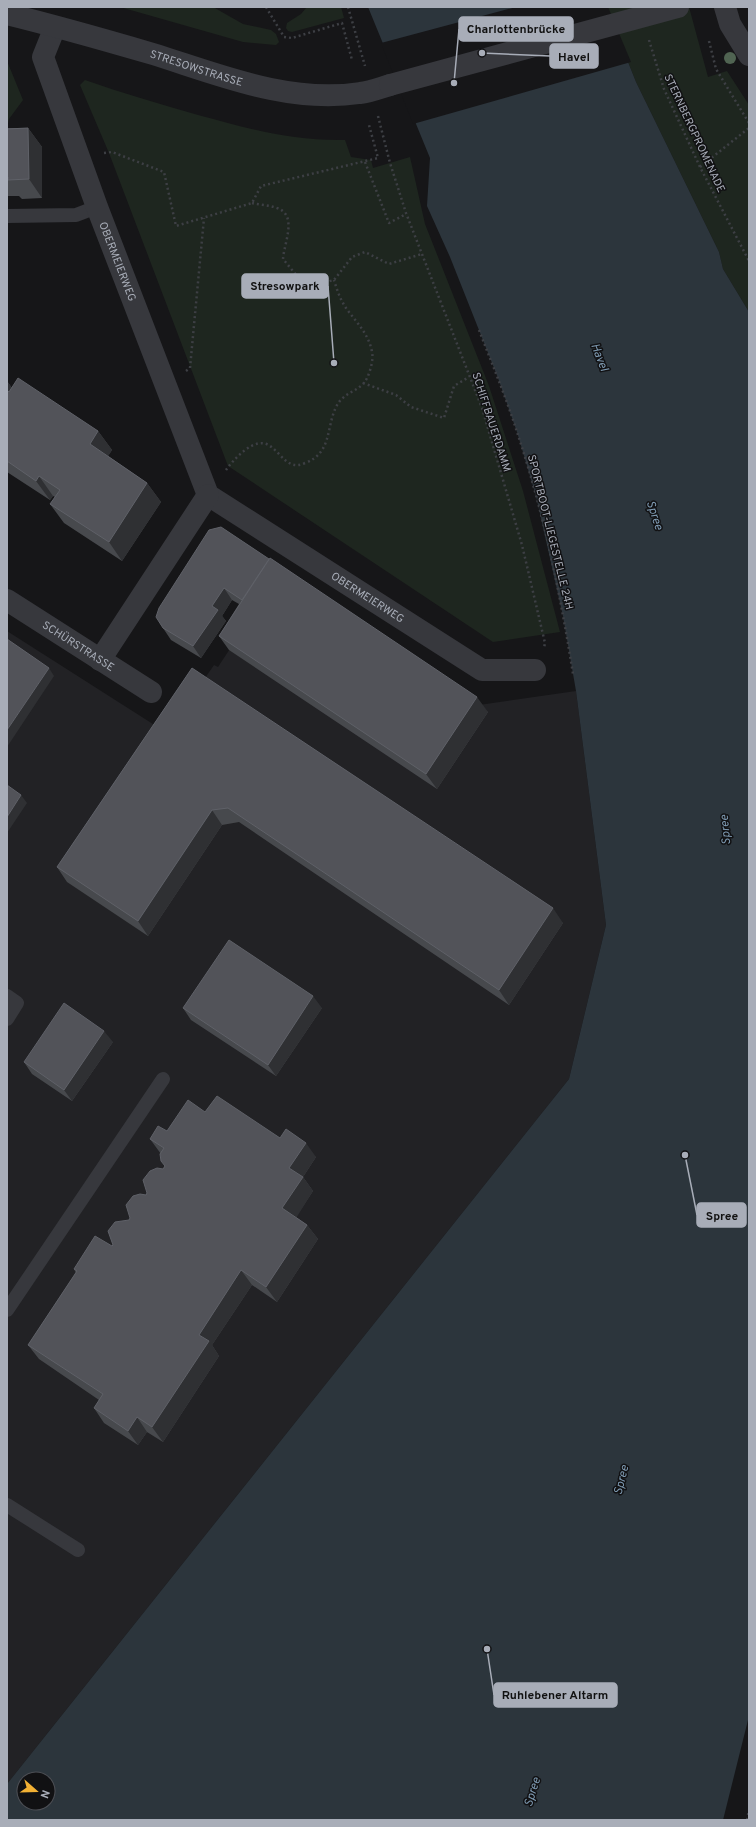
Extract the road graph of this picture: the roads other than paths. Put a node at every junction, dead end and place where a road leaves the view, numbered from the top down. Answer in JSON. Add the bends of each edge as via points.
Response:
{"nodes":[{"id":1,"x":678,"y":7,"type":"edge"},
{"id":2,"x":725,"y":7,"type":"edge"},
{"id":3,"x":7,"y":14,"type":"edge"},
{"id":4,"x":55,"y":27,"type":"junction"},
{"id":5,"x":749,"y":54,"type":"edge"},
{"id":6,"x":97,"y":207,"type":"junction"},
{"id":7,"x":7,"y":216,"type":"edge"},
{"id":8,"x":208,"y":495,"type":"junction"},
{"id":9,"x":7,"y":600,"type":"edge"},
{"id":10,"x":100,"y":660,"type":"junction"},
{"id":11,"x":536,"y":670,"type":"road end"},
{"id":12,"x":151,"y":692,"type":"dead end"},
{"id":13,"x":7,"y":996,"type":"edge"},
{"id":14,"x":7,"y":1018,"type":"edge"},
{"id":15,"x":163,"y":1079,"type":"dead end"},
{"id":16,"x":7,"y":1310,"type":"edge"},
{"id":17,"x":7,"y":1505,"type":"edge"},
{"id":18,"x":78,"y":1550,"type":"dead end"}],
"edges":[{"from":1,"to":4,"type":"street","name":"STRESOWSTRASSE","bridge":true,"via":[[357,93],[294,94],[259,87]]},
{"from":2,"to":5,"type":"street","via":[[730,24]]},
{"from":3,"to":4,"type":"street","name":"STRESOWSTRASSE"},
{"from":4,"to":6,"type":"street","name":"OBERMEIERWEG","via":[[43,58]]},
{"from":6,"to":7,"type":"lane","via":[[76,215]]},
{"from":6,"to":8,"type":"street","name":"OBERMEIERWEG"},
{"from":8,"to":10,"type":"street"},
{"from":8,"to":11,"type":"street","name":"OBERMEIERWEG","via":[[482,670]]},
{"from":9,"to":10,"type":"street","name":"SCHÜRSTRASSE"},
{"from":10,"to":12,"type":"street","name":"SCHÜRSTRASSE"},
{"from":13,"to":14,"type":"lane","via":[[17,1003]]},
{"from":15,"to":16,"type":"lane"},
{"from":17,"to":18,"type":"lane"}]}
